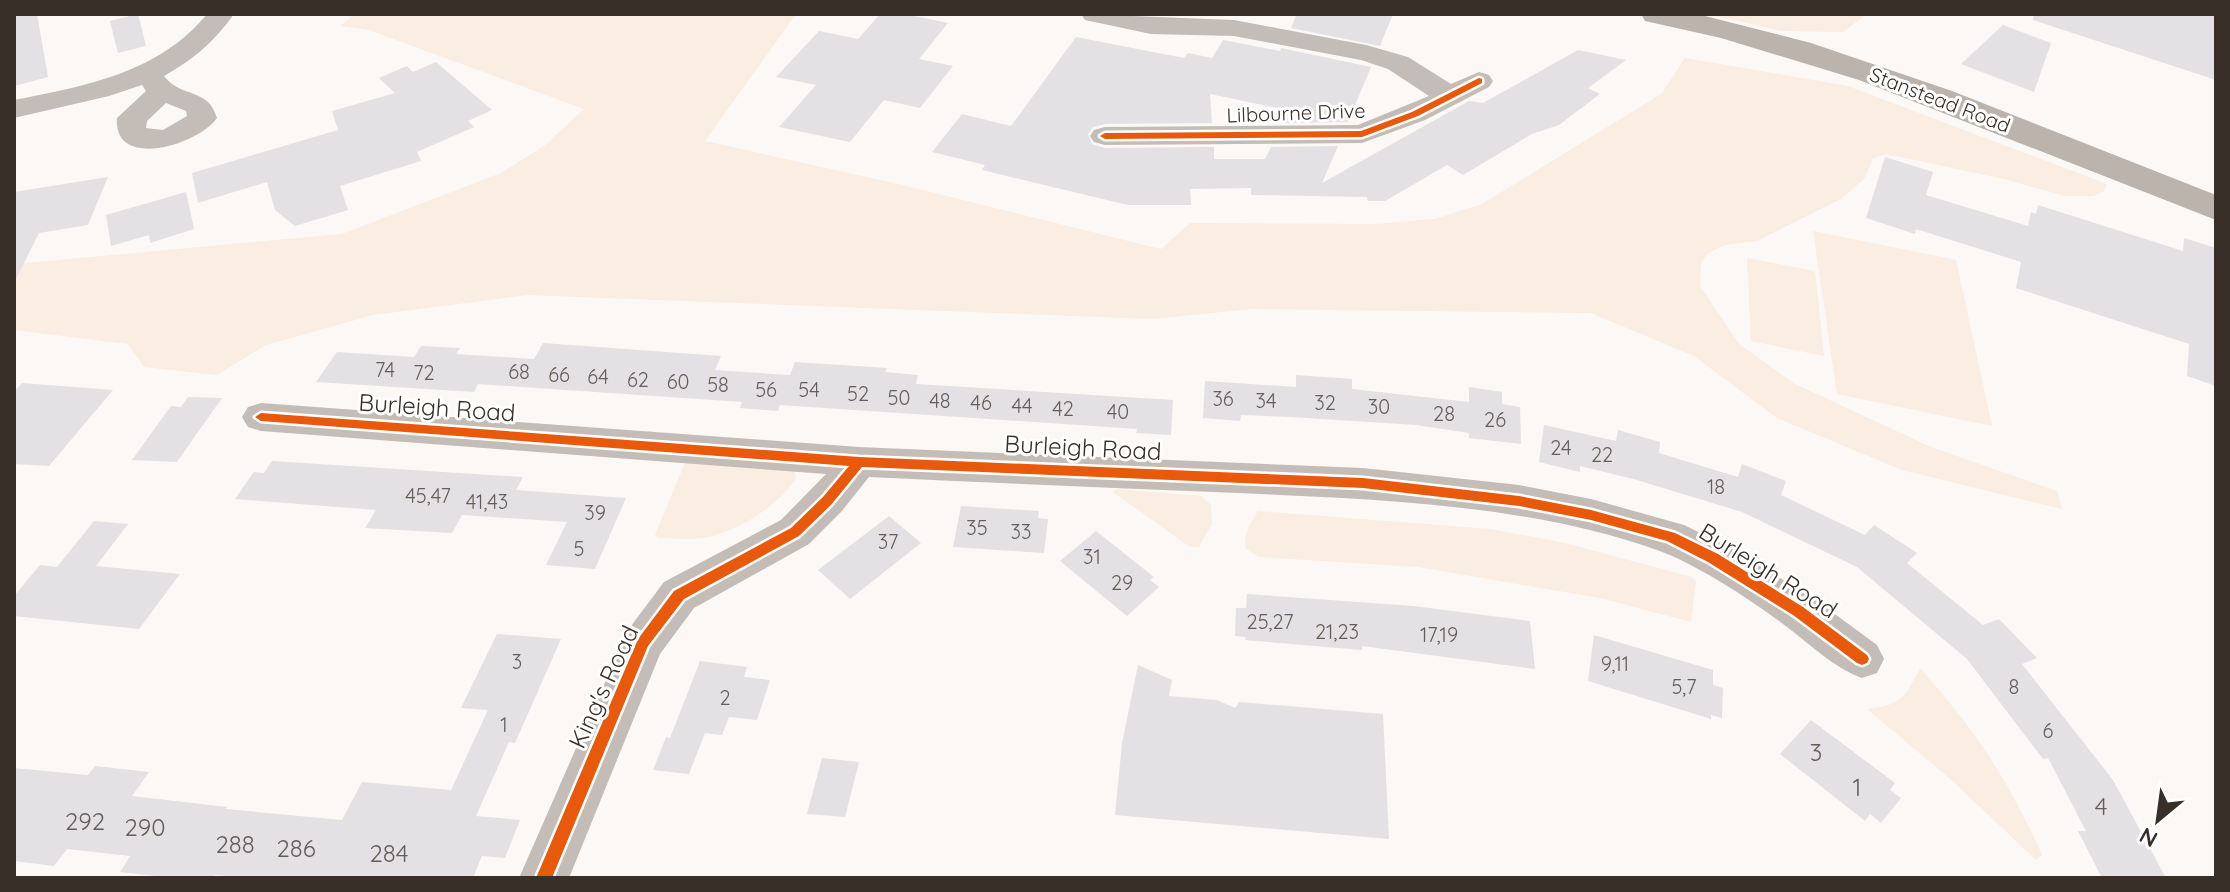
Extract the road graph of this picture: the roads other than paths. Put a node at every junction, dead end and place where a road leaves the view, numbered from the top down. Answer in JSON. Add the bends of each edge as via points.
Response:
{"nodes":[{"id":1,"x":221,"y":14,"type":"edge"},
{"id":2,"x":1094,"y":14,"type":"edge"},
{"id":3,"x":1656,"y":14,"type":"edge"},
{"id":4,"x":1479,"y":81,"type":"dead end"},
{"id":5,"x":1449,"y":96,"type":"junction"},
{"id":6,"x":14,"y":109,"type":"edge"},
{"id":7,"x":1105,"y":136,"type":"dead end"},
{"id":8,"x":2216,"y":208,"type":"edge"},
{"id":9,"x":261,"y":417,"type":"dead end"},
{"id":10,"x":859,"y":462,"type":"junction"},
{"id":11,"x":1862,"y":659,"type":"dead end"},
{"id":12,"x":544,"y":878,"type":"edge"}],
"edges":[{"from":1,"to":6,"type":"street","via":[[155,82]]},
{"from":2,"to":5,"type":"street","via":[[1151,26],[1234,28],[1366,53],[1398,63]]},
{"from":3,"to":8,"type":"main road","name":"Stanstead Road","via":[[1769,41],[1877,75]]},
{"from":4,"to":5,"type":"street","name":"Lilbourne Drive"},
{"from":5,"to":7,"type":"street","name":"Lilbourne Drive","via":[[1362,134]]},
{"from":9,"to":10,"type":"street","name":"Burleigh Road"},
{"from":10,"to":11,"type":"street","name":"Burleigh Road","via":[[1363,483],[1442,490],[1591,515],[1670,537],[1713,558]]},
{"from":10,"to":12,"type":"street","name":"King's Road","via":[[795,532],[679,595],[643,643]]}]}
